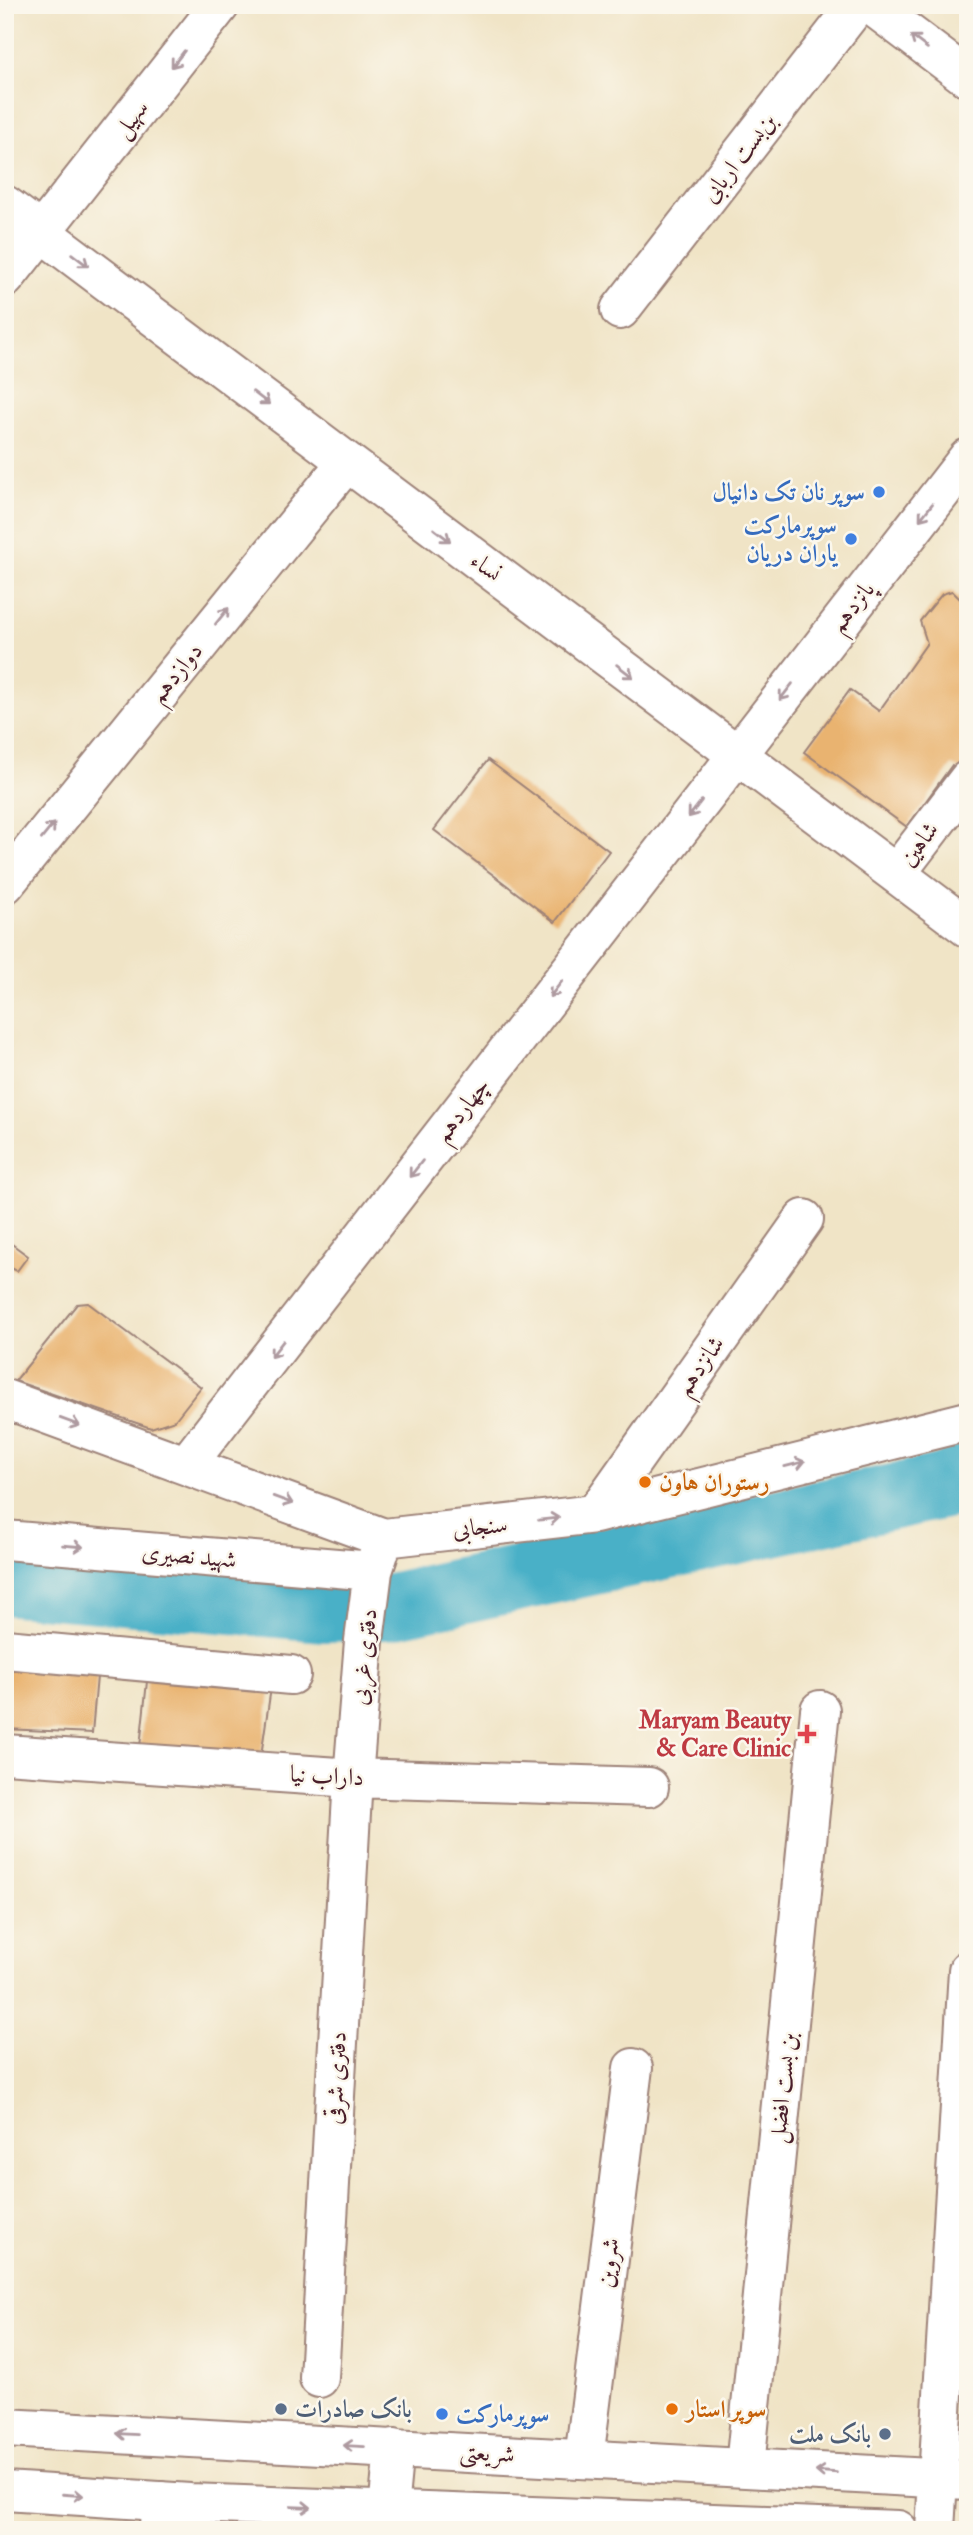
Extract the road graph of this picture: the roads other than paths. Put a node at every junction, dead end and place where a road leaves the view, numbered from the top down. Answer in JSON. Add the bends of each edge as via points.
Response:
{"nodes":[{"id":1,"x":220,"y":5,"type":"edge"},
{"id":2,"x":857,"y":5,"type":"edge"},
{"id":3,"x":870,"y":5,"type":"edge"},
{"id":4,"x":968,"y":78,"type":"edge"},
{"id":5,"x":5,"y":205,"type":"edge"},
{"id":6,"x":42,"y":232,"type":"junction"},
{"id":7,"x":5,"y":278,"type":"edge"},
{"id":8,"x":620,"y":310,"type":"dead end"},
{"id":9,"x":968,"y":458,"type":"edge"},
{"id":10,"x":346,"y":463,"type":"junction"},
{"id":11,"x":737,"y":755,"type":"junction"},
{"id":12,"x":968,"y":780,"type":"edge"},
{"id":13,"x":897,"y":874,"type":"junction"},
{"id":14,"x":5,"y":884,"type":"edge"},
{"id":15,"x":968,"y":928,"type":"edge"},
{"id":16,"x":804,"y":1219,"type":"dead end"},
{"id":17,"x":5,"y":1399,"type":"edge"},
{"id":18,"x":968,"y":1421,"type":"edge"},
{"id":19,"x":187,"y":1464,"type":"junction"},
{"id":20,"x":595,"y":1514,"type":"junction"},
{"id":21,"x":5,"y":1541,"type":"edge"},
{"id":22,"x":379,"y":1554,"type":"junction"},
{"id":23,"x":5,"y":1649,"type":"edge"},
{"id":24,"x":291,"y":1675,"type":"dead end"},
{"id":25,"x":820,"y":1710,"type":"dead end"},
{"id":26,"x":5,"y":1754,"type":"edge"},
{"id":27,"x":353,"y":1778,"type":"junction"},
{"id":28,"x":649,"y":1787,"type":"dead end"},
{"id":29,"x":968,"y":1970,"type":"edge"},
{"id":30,"x":633,"y":2068,"type":"dead end"},
{"id":31,"x":319,"y":2378,"type":"dead end"},
{"id":32,"x":943,"y":2385,"type":"junction"},
{"id":33,"x":5,"y":2428,"type":"edge"},
{"id":34,"x":394,"y":2448,"type":"junction"},
{"id":35,"x":584,"y":2459,"type":"junction"},
{"id":36,"x":745,"y":2467,"type":"junction"},
{"id":37,"x":886,"y":2475,"type":"junction"},
{"id":38,"x":953,"y":2479,"type":"edge"},
{"id":39,"x":5,"y":2491,"type":"edge"},
{"id":40,"x":388,"y":2510,"type":"junction"},
{"id":41,"x":159,"y":2515,"type":"edge"},
{"id":42,"x":701,"y":2525,"type":"edge"},
{"id":43,"x":898,"y":2530,"type":"edge"},
{"id":44,"x":935,"y":2530,"type":"edge"}],
"edges":[{"from":1,"to":6,"type":"street","name":"سهیل","one_way":true},
{"from":2,"to":8,"type":"street","name":"بن‌بست اربابی"},
{"from":4,"to":3,"type":"street","one_way":true},
{"from":5,"to":6,"type":"street","name":"نساء"},
{"from":6,"to":7,"type":"street","name":"سهیل"},
{"from":6,"to":10,"type":"street","name":"نساء","one_way":true},
{"from":9,"to":11,"type":"street","name":"پانزدهم","one_way":true},
{"from":10,"to":11,"type":"street","name":"نساء","one_way":true},
{"from":14,"to":10,"type":"street","name":"دوازدهم","one_way":true},
{"from":11,"to":13,"type":"street","name":"نساء"},
{"from":11,"to":19,"type":"street","name":"چهاردهم","one_way":true},
{"from":12,"to":13,"type":"street","name":"شاهین"},
{"from":13,"to":15,"type":"street","name":"نساء"},
{"from":16,"to":20,"type":"street","name":"شانزدهم"},
{"from":17,"to":19,"type":"street","name":"سنجابی","one_way":true},
{"from":20,"to":18,"type":"street","name":"سنجابی","one_way":true},
{"from":19,"to":22,"type":"street","name":"سنجابی","one_way":true},
{"from":22,"to":20,"type":"street","name":"سنجابی","one_way":true},
{"from":21,"to":22,"type":"street","name":"شهید نصیری","one_way":true},
{"from":22,"to":27,"type":"street","name":"دفتری غربی","via":[[364,1641]]},
{"from":23,"to":24,"type":"street"},
{"from":25,"to":36,"type":"street","name":"بن بست افضل"},
{"from":26,"to":27,"type":"street","name":"داراب نیا"},
{"from":27,"to":28,"type":"street","name":"داراب نیا"},
{"from":27,"to":31,"type":"street","name":"دفتری شرقی"},
{"from":29,"to":32,"type":"street"},
{"from":30,"to":35,"type":"street","name":"شروین"},
{"from":32,"to":37,"type":"street","via":[[916,2446]]},
{"from":32,"to":38,"type":"street"},
{"from":34,"to":33,"type":"street","name":"شریعتی","one_way":true},
{"from":34,"to":35,"type":"street","name":"شریعتی"},
{"from":34,"to":40,"type":"street"},
{"from":35,"to":36,"type":"street","name":"شریعتی"},
{"from":37,"to":36,"type":"street","name":"شریعتی","one_way":true},
{"from":37,"to":38,"type":"street","name":"شریعتی"},
{"from":38,"to":44,"type":"street"},
{"from":39,"to":41,"type":"street","one_way":true},
{"from":41,"to":40,"type":"street","one_way":true},
{"from":40,"to":42,"type":"street"},
{"from":42,"to":43,"type":"street"}]}
